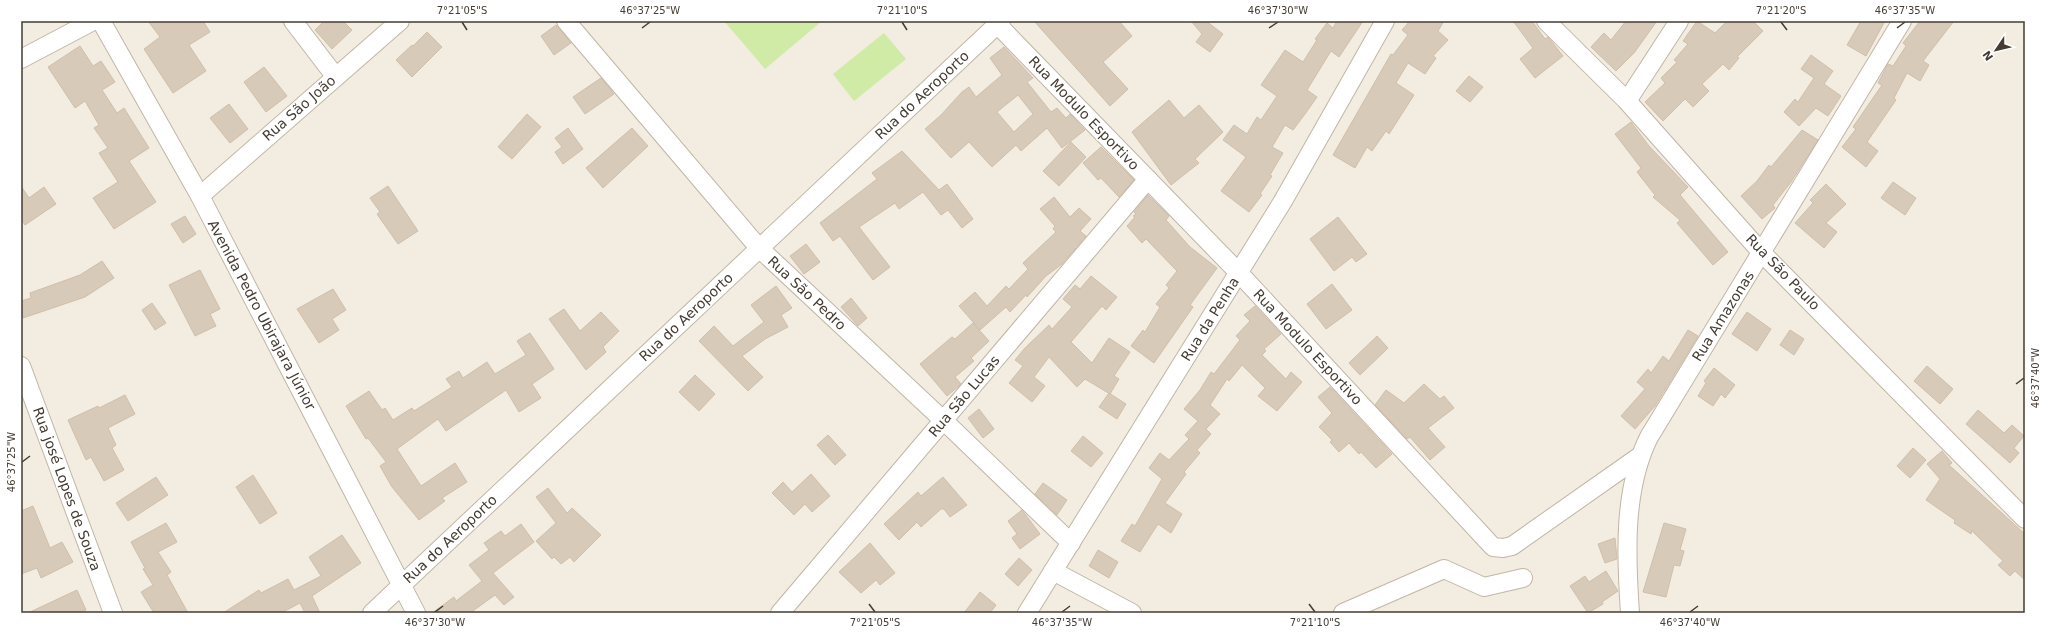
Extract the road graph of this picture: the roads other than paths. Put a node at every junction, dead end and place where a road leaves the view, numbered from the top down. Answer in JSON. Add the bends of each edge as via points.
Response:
{"nodes":[{"id":1,"x":93,"y":21,"type":"edge"},
{"id":2,"x":101,"y":21,"type":"edge"},
{"id":3,"x":293,"y":21,"type":"edge"},
{"id":4,"x":400,"y":21,"type":"edge"},
{"id":5,"x":566,"y":21,"type":"edge"},
{"id":6,"x":1385,"y":21,"type":"edge"},
{"id":7,"x":1546,"y":21,"type":"edge"},
{"id":8,"x":1679,"y":21,"type":"edge"},
{"id":9,"x":1902,"y":21,"type":"edge"},
{"id":10,"x":999,"y":23,"type":"edge"},
{"id":11,"x":21,"y":59,"type":"edge"},
{"id":12,"x":335,"y":76,"type":"junction"},
{"id":13,"x":1627,"y":101,"type":"junction"},
{"id":14,"x":1148,"y":179,"type":"junction"},
{"id":15,"x":200,"y":196,"type":"junction"},
{"id":16,"x":759,"y":248,"type":"junction"},
{"id":17,"x":1762,"y":253,"type":"junction"},
{"id":18,"x":1239,"y":273,"type":"junction"},
{"id":19,"x":21,"y":366,"type":"edge"},
{"id":20,"x":943,"y":420,"type":"junction"},
{"id":21,"x":1640,"y":456,"type":"junction"},
{"id":22,"x":2025,"y":519,"type":"edge"},
{"id":23,"x":1072,"y":543,"type":"junction"},
{"id":24,"x":1053,"y":571,"type":"junction"},
{"id":25,"x":1523,"y":578,"type":"dead end"},
{"id":26,"x":400,"y":585,"type":"junction"},
{"id":27,"x":113,"y":613,"type":"edge"},
{"id":28,"x":372,"y":613,"type":"edge"},
{"id":29,"x":416,"y":613,"type":"edge"},
{"id":30,"x":780,"y":613,"type":"edge"},
{"id":31,"x":1027,"y":613,"type":"edge"},
{"id":32,"x":1132,"y":613,"type":"edge"},
{"id":33,"x":1343,"y":613,"type":"edge"},
{"id":34,"x":1630,"y":613,"type":"edge"}],
"edges":[{"from":1,"to":11,"type":"street"},
{"from":2,"to":15,"type":"street","name":"Avenida Pedro Ubirajara Júnior"},
{"from":3,"to":12,"type":"street"},
{"from":4,"to":12,"type":"street","name":"Rua São João"},
{"from":5,"to":16,"type":"street","name":"Rua São Pedro"},
{"from":6,"to":18,"type":"street","name":"Rua da Penha","via":[[1290,189]]},
{"from":7,"to":13,"type":"street","name":"Rua São Paulo"},
{"from":8,"to":13,"type":"street"},
{"from":9,"to":17,"type":"street","name":"Rua Amazonas"},
{"from":10,"to":14,"type":"street","name":"Rua Modulo Esportivo"},
{"from":10,"to":16,"type":"street","name":"Rua do Aeroporto"},
{"from":12,"to":15,"type":"street","name":"Rua São João"},
{"from":13,"to":17,"type":"street","name":"Rua São Paulo"},
{"from":14,"to":18,"type":"street","name":"Rua Modulo Esportivo"},
{"from":14,"to":20,"type":"street","name":"Rua São Lucas"},
{"from":15,"to":26,"type":"street","name":"Avenida Pedro Ubirajara Júnior"},
{"from":16,"to":20,"type":"street","name":"Rua São Pedro"},
{"from":16,"to":26,"type":"street","name":"Rua do Aeroporto"},
{"from":17,"to":21,"type":"street","name":"Rua Amazonas","via":[[1649,437]]},
{"from":17,"to":22,"type":"street","name":"Rua São Paulo"},
{"from":18,"to":21,"type":"street","name":"Rua Modulo Esportivo","via":[[1493,547],[1512,546]]},
{"from":18,"to":23,"type":"street","name":"Rua da Penha"},
{"from":19,"to":27,"type":"street","name":"Rua josé Lopes de Souza"},
{"from":20,"to":23,"type":"street","name":"Rua São Pedro"},
{"from":20,"to":30,"type":"street","name":"Rua São Lucas"},
{"from":21,"to":34,"type":"street","name":"Rua Amazonas","via":[[1631,507],[1628,547]]},
{"from":23,"to":24,"type":"street","name":"Rua da Penha"},
{"from":24,"to":31,"type":"street","name":"Rua da Penha"},
{"from":24,"to":32,"type":"street"},
{"from":25,"to":33,"type":"street","via":[[1484,587],[1444,569]]},
{"from":26,"to":28,"type":"street","name":"Rua do Aeroporto"},
{"from":26,"to":29,"type":"street","name":"Avenida Pedro Ubirajara Júnior"}]}
